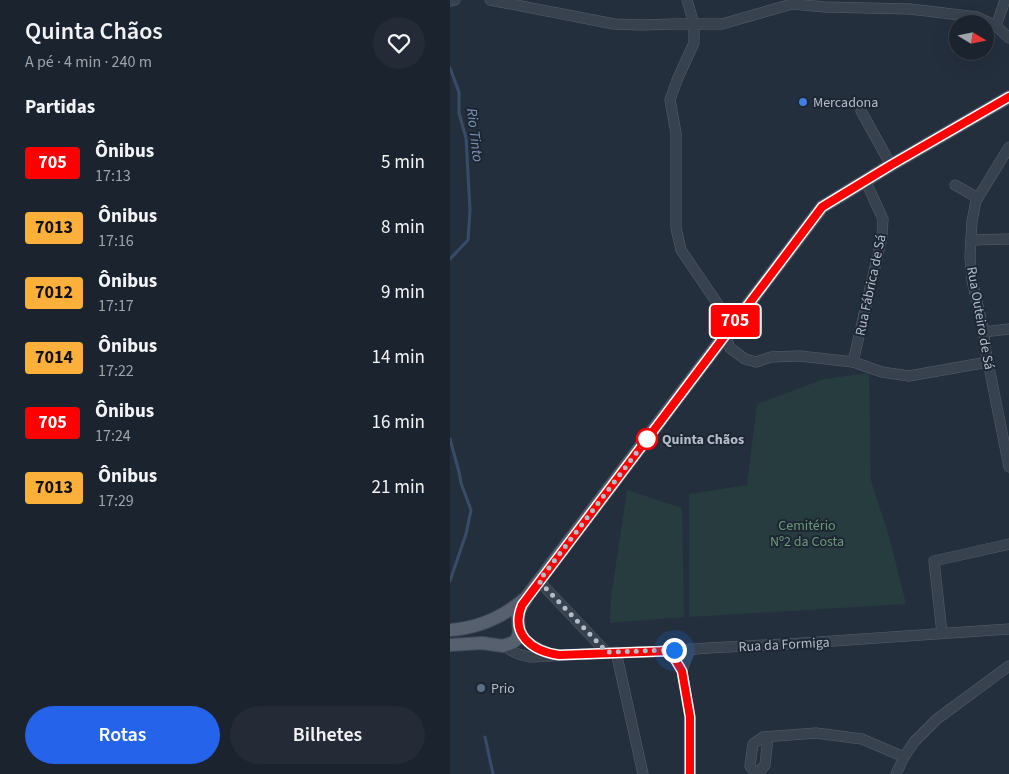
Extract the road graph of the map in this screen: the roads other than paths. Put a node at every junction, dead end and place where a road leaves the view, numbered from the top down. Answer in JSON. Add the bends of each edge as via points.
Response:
{"nodes":[{"id":1,"x":455,"y":0,"type":"edge"},
{"id":2,"x":490,"y":0,"type":"edge"},
{"id":3,"x":687,"y":0,"type":"edge"},
{"id":4,"x":1005,"y":0,"type":"edge"},
{"id":5,"x":450,"y":1,"type":"edge"},
{"id":6,"x":790,"y":2,"type":"edge"},
{"id":7,"x":910,"y":5,"type":"edge"},
{"id":8,"x":694,"y":24,"type":"junction"},
{"id":9,"x":996,"y":26,"type":"junction"},
{"id":10,"x":1009,"y":38,"type":"edge"},
{"id":11,"x":1009,"y":97,"type":"edge"},
{"id":12,"x":861,"y":111,"type":"dead end"},
{"id":13,"x":1009,"y":147,"type":"edge"},
{"id":14,"x":891,"y":165,"type":"junction"},
{"id":15,"x":865,"y":180,"type":"junction"},
{"id":16,"x":955,"y":185,"type":"dead end"},
{"id":17,"x":978,"y":198,"type":"junction"},
{"id":18,"x":1009,"y":239,"type":"edge"},
{"id":19,"x":971,"y":240,"type":"junction"},
{"id":20,"x":1009,"y":329,"type":"edge"},
{"id":21,"x":729,"y":330,"type":"junction"},
{"id":22,"x":984,"y":332,"type":"junction"},
{"id":23,"x":853,"y":362,"type":"junction"},
{"id":24,"x":988,"y":362,"type":"junction"},
{"id":25,"x":1009,"y":467,"type":"edge"},
{"id":26,"x":1009,"y":544,"type":"edge"},
{"id":27,"x":539,"y":581,"type":"junction"},
{"id":28,"x":528,"y":595,"type":"junction"},
{"id":29,"x":496,"y":618,"type":"junction"},
{"id":30,"x":519,"y":628,"type":"junction"},
{"id":31,"x":1009,"y":629,"type":"edge"},
{"id":32,"x":450,"y":630,"type":"edge"},
{"id":33,"x":942,"y":633,"type":"junction"},
{"id":34,"x":450,"y":645,"type":"edge"},
{"id":35,"x":500,"y":645,"type":"junction"},
{"id":36,"x":689,"y":649,"type":"junction"},
{"id":37,"x":670,"y":651,"type":"junction"},
{"id":38,"x":611,"y":652,"type":"junction"},
{"id":39,"x":559,"y":655,"type":"junction"},
{"id":40,"x":1009,"y":666,"type":"edge"},
{"id":41,"x":682,"y":671,"type":"junction"},
{"id":42,"x":768,"y":737,"type":"junction"},
{"id":43,"x":904,"y":757,"type":"junction"},
{"id":44,"x":643,"y":774,"type":"edge"},
{"id":45,"x":690,"y":774,"type":"edge"},
{"id":46,"x":757,"y":774,"type":"edge"},
{"id":47,"x":896,"y":774,"type":"edge"}],
"edges":[{"from":1,"to":5,"type":"street"},
{"from":2,"to":8,"type":"street","via":[[614,24]]},
{"from":3,"to":8,"type":"street"},
{"from":4,"to":9,"type":"street"},
{"from":6,"to":7,"type":"street","via":[[825,7]]},
{"from":6,"to":8,"type":"street","via":[[722,24]]},
{"from":7,"to":9,"type":"street","via":[[978,17]]},
{"from":8,"to":21,"type":"street","via":[[694,43],[670,100],[676,133],[676,228],[681,250]]},
{"from":9,"to":10,"type":"street"},
{"from":11,"to":14,"type":"main road"},
{"from":12,"to":14,"type":"street"},
{"from":13,"to":17,"type":"street","name":"Rua Outeiro de Sá"},
{"from":14,"to":15,"type":"main road"},
{"from":15,"to":21,"type":"main road","via":[[822,207]]},
{"from":15,"to":23,"type":"street","name":"Rua Fábrica de Sá","via":[[883,218],[882,237]]},
{"from":16,"to":17,"type":"street"},
{"from":17,"to":19,"type":"street","name":"Rua Outeiro de Sá"},
{"from":18,"to":19,"type":"street"},
{"from":19,"to":22,"type":"street","name":"Rua Outeiro de Sá","via":[[972,280]]},
{"from":20,"to":22,"type":"street"},
{"from":21,"to":23,"type":"street","via":[[730,348],[745,359],[756,362],[771,357],[800,356]]},
{"from":21,"to":27,"type":"main road"},
{"from":22,"to":24,"type":"street","name":"Rua Outeiro de Sá"},
{"from":23,"to":24,"type":"street","via":[[882,372],[909,376]]},
{"from":24,"to":25,"type":"street","name":"Rua Outeiro de Sá"},
{"from":26,"to":33,"type":"street","via":[[934,561]]},
{"from":27,"to":28,"type":"main road"},
{"from":27,"to":38,"type":"street"},
{"from":28,"to":29,"type":"main road"},
{"from":28,"to":30,"type":"main road","via":[[519,611]]},
{"from":29,"to":30,"type":"main road","via":[[508,616]]},
{"from":29,"to":32,"type":"main road"},
{"from":29,"to":35,"type":"main road","via":[[490,633]]},
{"from":30,"to":35,"type":"main road","via":[[516,640]]},
{"from":30,"to":39,"type":"street","name":"Rua da Formiga","via":[[532,645]]},
{"from":31,"to":33,"type":"street","name":"Rua da Formiga"},
{"from":33,"to":36,"type":"street","name":"Rua da Formiga"},
{"from":34,"to":35,"type":"main road","via":[[482,642]]},
{"from":35,"to":39,"type":"street","name":"Rua da Formiga","via":[[523,656]]},
{"from":36,"to":37,"type":"street","name":"Rua da Formiga"},
{"from":36,"to":41,"type":"street"},
{"from":37,"to":38,"type":"street","name":"Rua da Formiga"},
{"from":37,"to":41,"type":"street"},
{"from":38,"to":39,"type":"street","name":"Rua da Formiga"},
{"from":38,"to":44,"type":"street"},
{"from":40,"to":43,"type":"street","via":[[937,719]]},
{"from":41,"to":45,"type":"street","via":[[690,717]]},
{"from":42,"to":43,"type":"street","via":[[816,733],[862,739]]},
{"from":42,"to":46,"type":"street","via":[[765,765]]},
{"from":42,"to":46,"type":"street","via":[[753,744],[750,766]]},
{"from":43,"to":47,"type":"street"}]}
